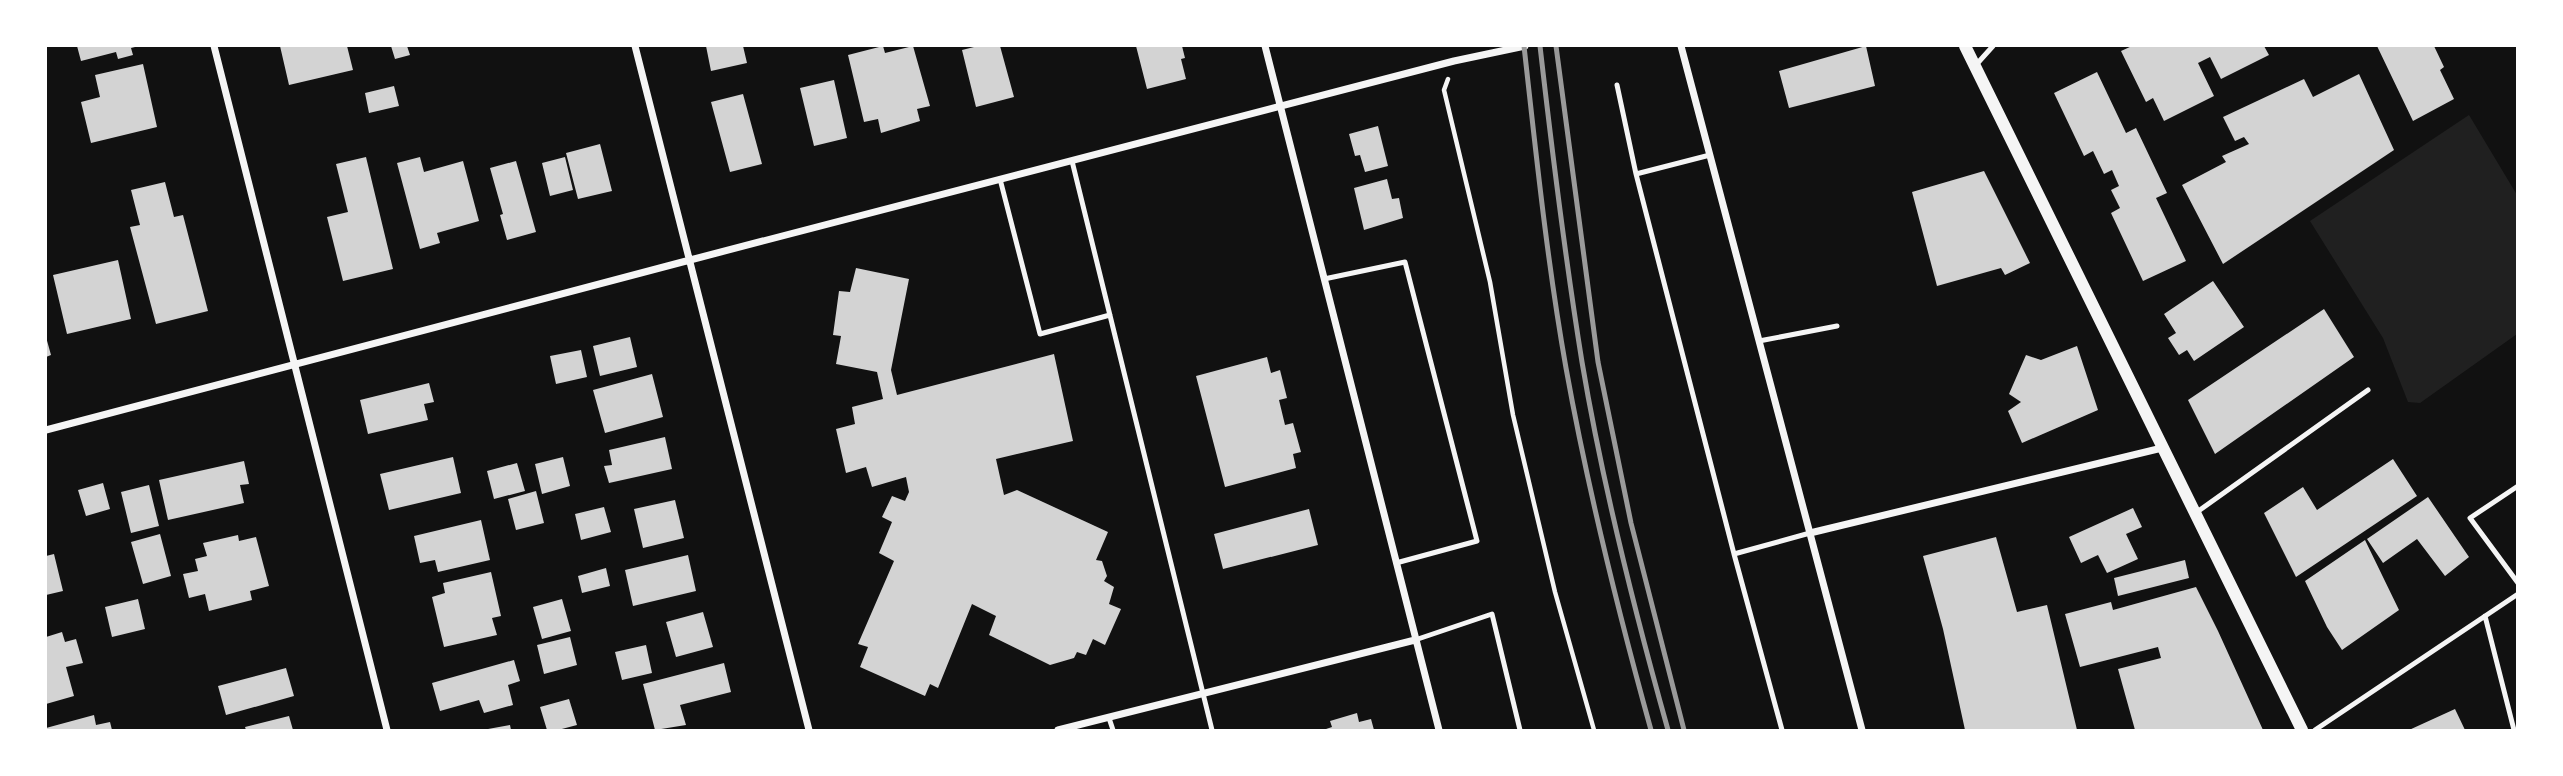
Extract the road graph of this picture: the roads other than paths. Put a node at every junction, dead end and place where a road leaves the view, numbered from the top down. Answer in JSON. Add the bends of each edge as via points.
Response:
{"nodes":[{"id":1,"x":214,"y":46,"type":"edge"},
{"id":2,"x":635,"y":46,"type":"edge"},
{"id":3,"x":1265,"y":46,"type":"edge"},
{"id":4,"x":1525,"y":46,"type":"edge"},
{"id":5,"x":1681,"y":46,"type":"edge"},
{"id":6,"x":1965,"y":46,"type":"edge"},
{"id":7,"x":1993,"y":46,"type":"edge"},
{"id":8,"x":1975,"y":66,"type":"junction"},
{"id":9,"x":1617,"y":85,"type":"dead end"},
{"id":10,"x":1281,"y":107,"type":"junction"},
{"id":11,"x":1710,"y":155,"type":"junction"},
{"id":12,"x":1072,"y":161,"type":"junction"},
{"id":13,"x":1636,"y":174,"type":"junction"},
{"id":14,"x":1000,"y":179,"type":"junction"},
{"id":15,"x":690,"y":260,"type":"junction"},
{"id":16,"x":1324,"y":279,"type":"junction"},
{"id":17,"x":1110,"y":315,"type":"junction"},
{"id":18,"x":1837,"y":326,"type":"dead end"},
{"id":19,"x":1759,"y":341,"type":"junction"},
{"id":20,"x":295,"y":364,"type":"junction"},
{"id":21,"x":2368,"y":390,"type":"dead end"},
{"id":22,"x":46,"y":430,"type":"edge"},
{"id":23,"x":2162,"y":448,"type":"junction"},
{"id":24,"x":2518,"y":486,"type":"edge"},
{"id":25,"x":2194,"y":514,"type":"junction"},
{"id":26,"x":1810,"y":533,"type":"junction"},
{"id":27,"x":1734,"y":554,"type":"junction"},
{"id":28,"x":1396,"y":563,"type":"junction"},
{"id":29,"x":2518,"y":583,"type":"edge"},
{"id":30,"x":2518,"y":594,"type":"edge"},
{"id":31,"x":2485,"y":616,"type":"junction"},
{"id":32,"x":1415,"y":640,"type":"junction"},
{"id":33,"x":1202,"y":694,"type":"junction"},
{"id":34,"x":1109,"y":718,"type":"junction"},
{"id":35,"x":387,"y":730,"type":"edge"},
{"id":36,"x":809,"y":730,"type":"edge"},
{"id":37,"x":1058,"y":730,"type":"edge"},
{"id":38,"x":1113,"y":730,"type":"edge"},
{"id":39,"x":1212,"y":730,"type":"edge"},
{"id":40,"x":1438,"y":730,"type":"edge"},
{"id":41,"x":1520,"y":730,"type":"edge"},
{"id":42,"x":1782,"y":730,"type":"edge"},
{"id":43,"x":1862,"y":730,"type":"edge"},
{"id":44,"x":2302,"y":730,"type":"edge"},
{"id":45,"x":2315,"y":730,"type":"edge"},
{"id":46,"x":2514,"y":730,"type":"edge"}],
"edges":[{"from":1,"to":20,"type":"street"},
{"from":2,"to":15,"type":"street"},
{"from":3,"to":10,"type":"street"},
{"from":4,"to":10,"type":"street"},
{"from":5,"to":11,"type":"street"},
{"from":6,"to":8,"type":"street"},
{"from":7,"to":8,"type":"lane"},
{"from":8,"to":23,"type":"street"},
{"from":9,"to":13,"type":"lane"},
{"from":10,"to":12,"type":"street"},
{"from":10,"to":16,"type":"street"},
{"from":11,"to":13,"type":"lane"},
{"from":11,"to":19,"type":"street"},
{"from":12,"to":14,"type":"street"},
{"from":12,"to":17,"type":"lane"},
{"from":13,"to":27,"type":"lane"},
{"from":14,"to":15,"type":"street"},
{"from":14,"to":17,"type":"lane","via":[[1040,334]]},
{"from":15,"to":20,"type":"street"},
{"from":15,"to":36,"type":"street"},
{"from":16,"to":28,"type":"street"},
{"from":16,"to":28,"type":"lane","via":[[1405,262],[1470,515],[1476,541]]},
{"from":17,"to":33,"type":"lane"},
{"from":18,"to":19,"type":"lane"},
{"from":19,"to":26,"type":"street"},
{"from":20,"to":22,"type":"street"},
{"from":20,"to":35,"type":"street"},
{"from":21,"to":25,"type":"lane"},
{"from":23,"to":25,"type":"street"},
{"from":23,"to":26,"type":"street"},
{"from":24,"to":29,"type":"lane","via":[[2470,518]]},
{"from":25,"to":44,"type":"street"},
{"from":26,"to":27,"type":"lane"},
{"from":26,"to":43,"type":"street"},
{"from":27,"to":42,"type":"lane"},
{"from":28,"to":32,"type":"street"},
{"from":30,"to":31,"type":"lane"},
{"from":31,"to":45,"type":"lane"},
{"from":31,"to":46,"type":"lane"},
{"from":32,"to":33,"type":"street"},
{"from":32,"to":40,"type":"street"},
{"from":32,"to":41,"type":"lane","via":[[1492,614]]},
{"from":33,"to":34,"type":"street"},
{"from":33,"to":39,"type":"lane"},
{"from":34,"to":37,"type":"street"},
{"from":34,"to":38,"type":"lane"}]}
